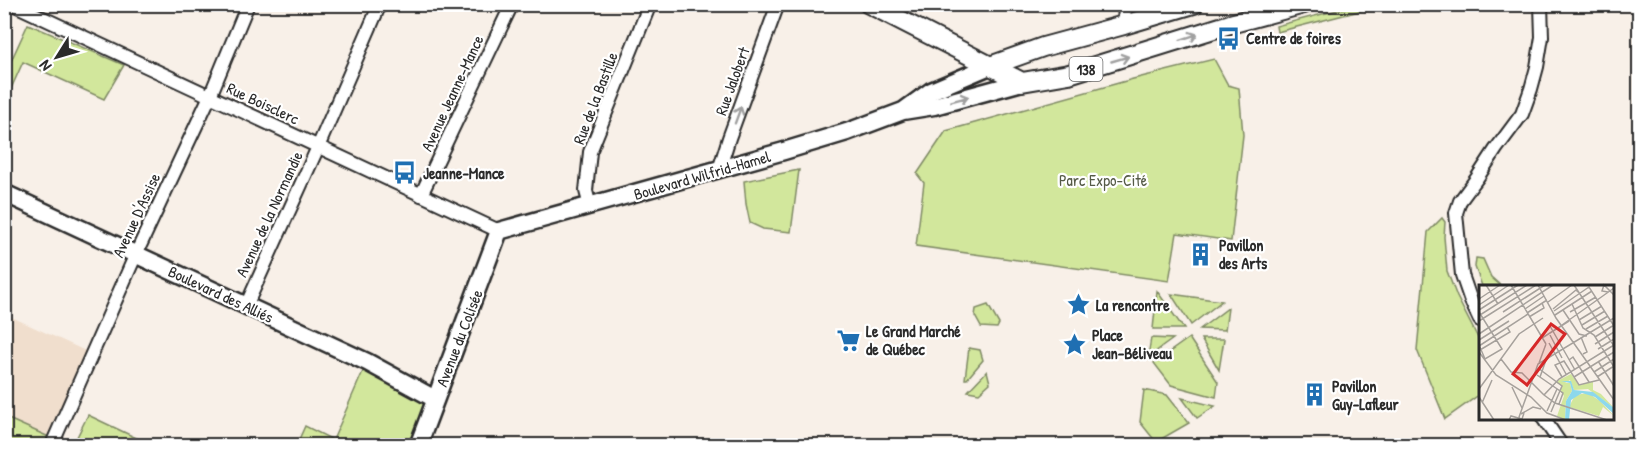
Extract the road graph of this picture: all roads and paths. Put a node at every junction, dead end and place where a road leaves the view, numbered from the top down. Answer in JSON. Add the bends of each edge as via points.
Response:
{"nodes":[{"id":1,"x":13,"y":4,"type":"edge"},
{"id":2,"x":248,"y":4,"type":"edge"},
{"id":3,"x":380,"y":4,"type":"edge"},
{"id":4,"x":512,"y":4,"type":"edge"},
{"id":5,"x":650,"y":4,"type":"edge"},
{"id":6,"x":778,"y":4,"type":"edge"},
{"id":7,"x":869,"y":4,"type":"edge"},
{"id":8,"x":1125,"y":4,"type":"edge"},
{"id":9,"x":1194,"y":4,"type":"edge"},
{"id":10,"x":1304,"y":4,"type":"edge"},
{"id":11,"x":1540,"y":4,"type":"edge"},
{"id":12,"x":1125,"y":25,"type":"junction"},
{"id":13,"x":990,"y":66,"type":"junction"},
{"id":14,"x":1022,"y":82,"type":"junction"},
{"id":15,"x":210,"y":96,"type":"junction"},
{"id":16,"x":903,"y":111,"type":"junction"},
{"id":17,"x":318,"y":147,"type":"junction"},
{"id":18,"x":719,"y":170,"type":"junction"},
{"id":19,"x":4,"y":193,"type":"edge"},
{"id":20,"x":422,"y":195,"type":"junction"},
{"id":21,"x":590,"y":206,"type":"junction"},
{"id":22,"x":500,"y":231,"type":"junction"},
{"id":23,"x":136,"y":254,"type":"junction"},
{"id":24,"x":246,"y":306,"type":"junction"},
{"id":25,"x":1479,"y":318,"type":"edge"},
{"id":26,"x":435,"y":399,"type":"junction"},
{"id":27,"x":1544,"y":420,"type":"edge"},
{"id":28,"x":54,"y":440,"type":"dead end"},
{"id":29,"x":418,"y":446,"type":"edge"},
{"id":30,"x":1562,"y":446,"type":"edge"}],
"edges":[{"from":1,"to":15,"type":"street","name":"Rue Boisclerc"},
{"from":2,"to":15,"type":"street","name":"Avenue D'Assise"},
{"from":3,"to":17,"type":"street","name":"Avenue de la Normandie"},
{"from":4,"to":20,"type":"street","name":"Avenue Jeanne-Mance"},
{"from":5,"to":21,"type":"street","name":"Rue de la Bastille","via":[[590,152],[586,191]]},
{"from":18,"to":6,"type":"street","name":"Rue Jalobert","one_way":true},
{"from":7,"to":13,"type":"main road"},
{"from":8,"to":12,"type":"street"},
{"from":9,"to":12,"type":"main road","name":"Boulevard Wilfrid-Hamel","number":"138"},
{"from":14,"to":10,"type":"main road","name":"Boulevard Wilfrid-Hamel","number":"138","one_way":true,"via":[[1069,74]]},
{"from":11,"to":25,"type":"street","via":[[1542,38],[1522,114],[1460,201],[1456,213],[1461,275]]},
{"from":12,"to":13,"type":"main road","name":"Boulevard Wilfrid-Hamel","number":"138"},
{"from":13,"to":14,"type":"main road"},
{"from":13,"to":16,"type":"street","name":"Boulevard Wilfrid-Hamel","via":[[931,91]]},
{"from":16,"to":14,"type":"street","name":"Boulevard Wilfrid-Hamel","one_way":true},
{"from":15,"to":17,"type":"street","name":"Rue Boisclerc"},
{"from":15,"to":23,"type":"street","name":"Avenue D'Assise"},
{"from":16,"to":18,"type":"street","name":"Boulevard Wilfrid-Hamel"},
{"from":17,"to":20,"type":"street","name":"Rue Boisclerc"},
{"from":17,"to":24,"type":"street","name":"Avenue de la Normandie"},
{"from":18,"to":21,"type":"street","name":"Boulevard Wilfrid-Hamel"},
{"from":19,"to":23,"type":"street","name":"Boulevard des Alliés"},
{"from":20,"to":22,"type":"street","name":"Rue Boisclerc"},
{"from":21,"to":22,"type":"street","name":"Boulevard Wilfrid-Hamel"},
{"from":22,"to":26,"type":"street","name":"Avenue du Colisée"},
{"from":23,"to":24,"type":"street","name":"Boulevard des Alliés"},
{"from":23,"to":28,"type":"street","name":"Avenue D'Assise"},
{"from":24,"to":26,"type":"street","name":"Boulevard des Alliés","via":[[367,362]]},
{"from":26,"to":29,"type":"street","name":"Avenue du Colisée"},
{"from":27,"to":30,"type":"street"}]}
